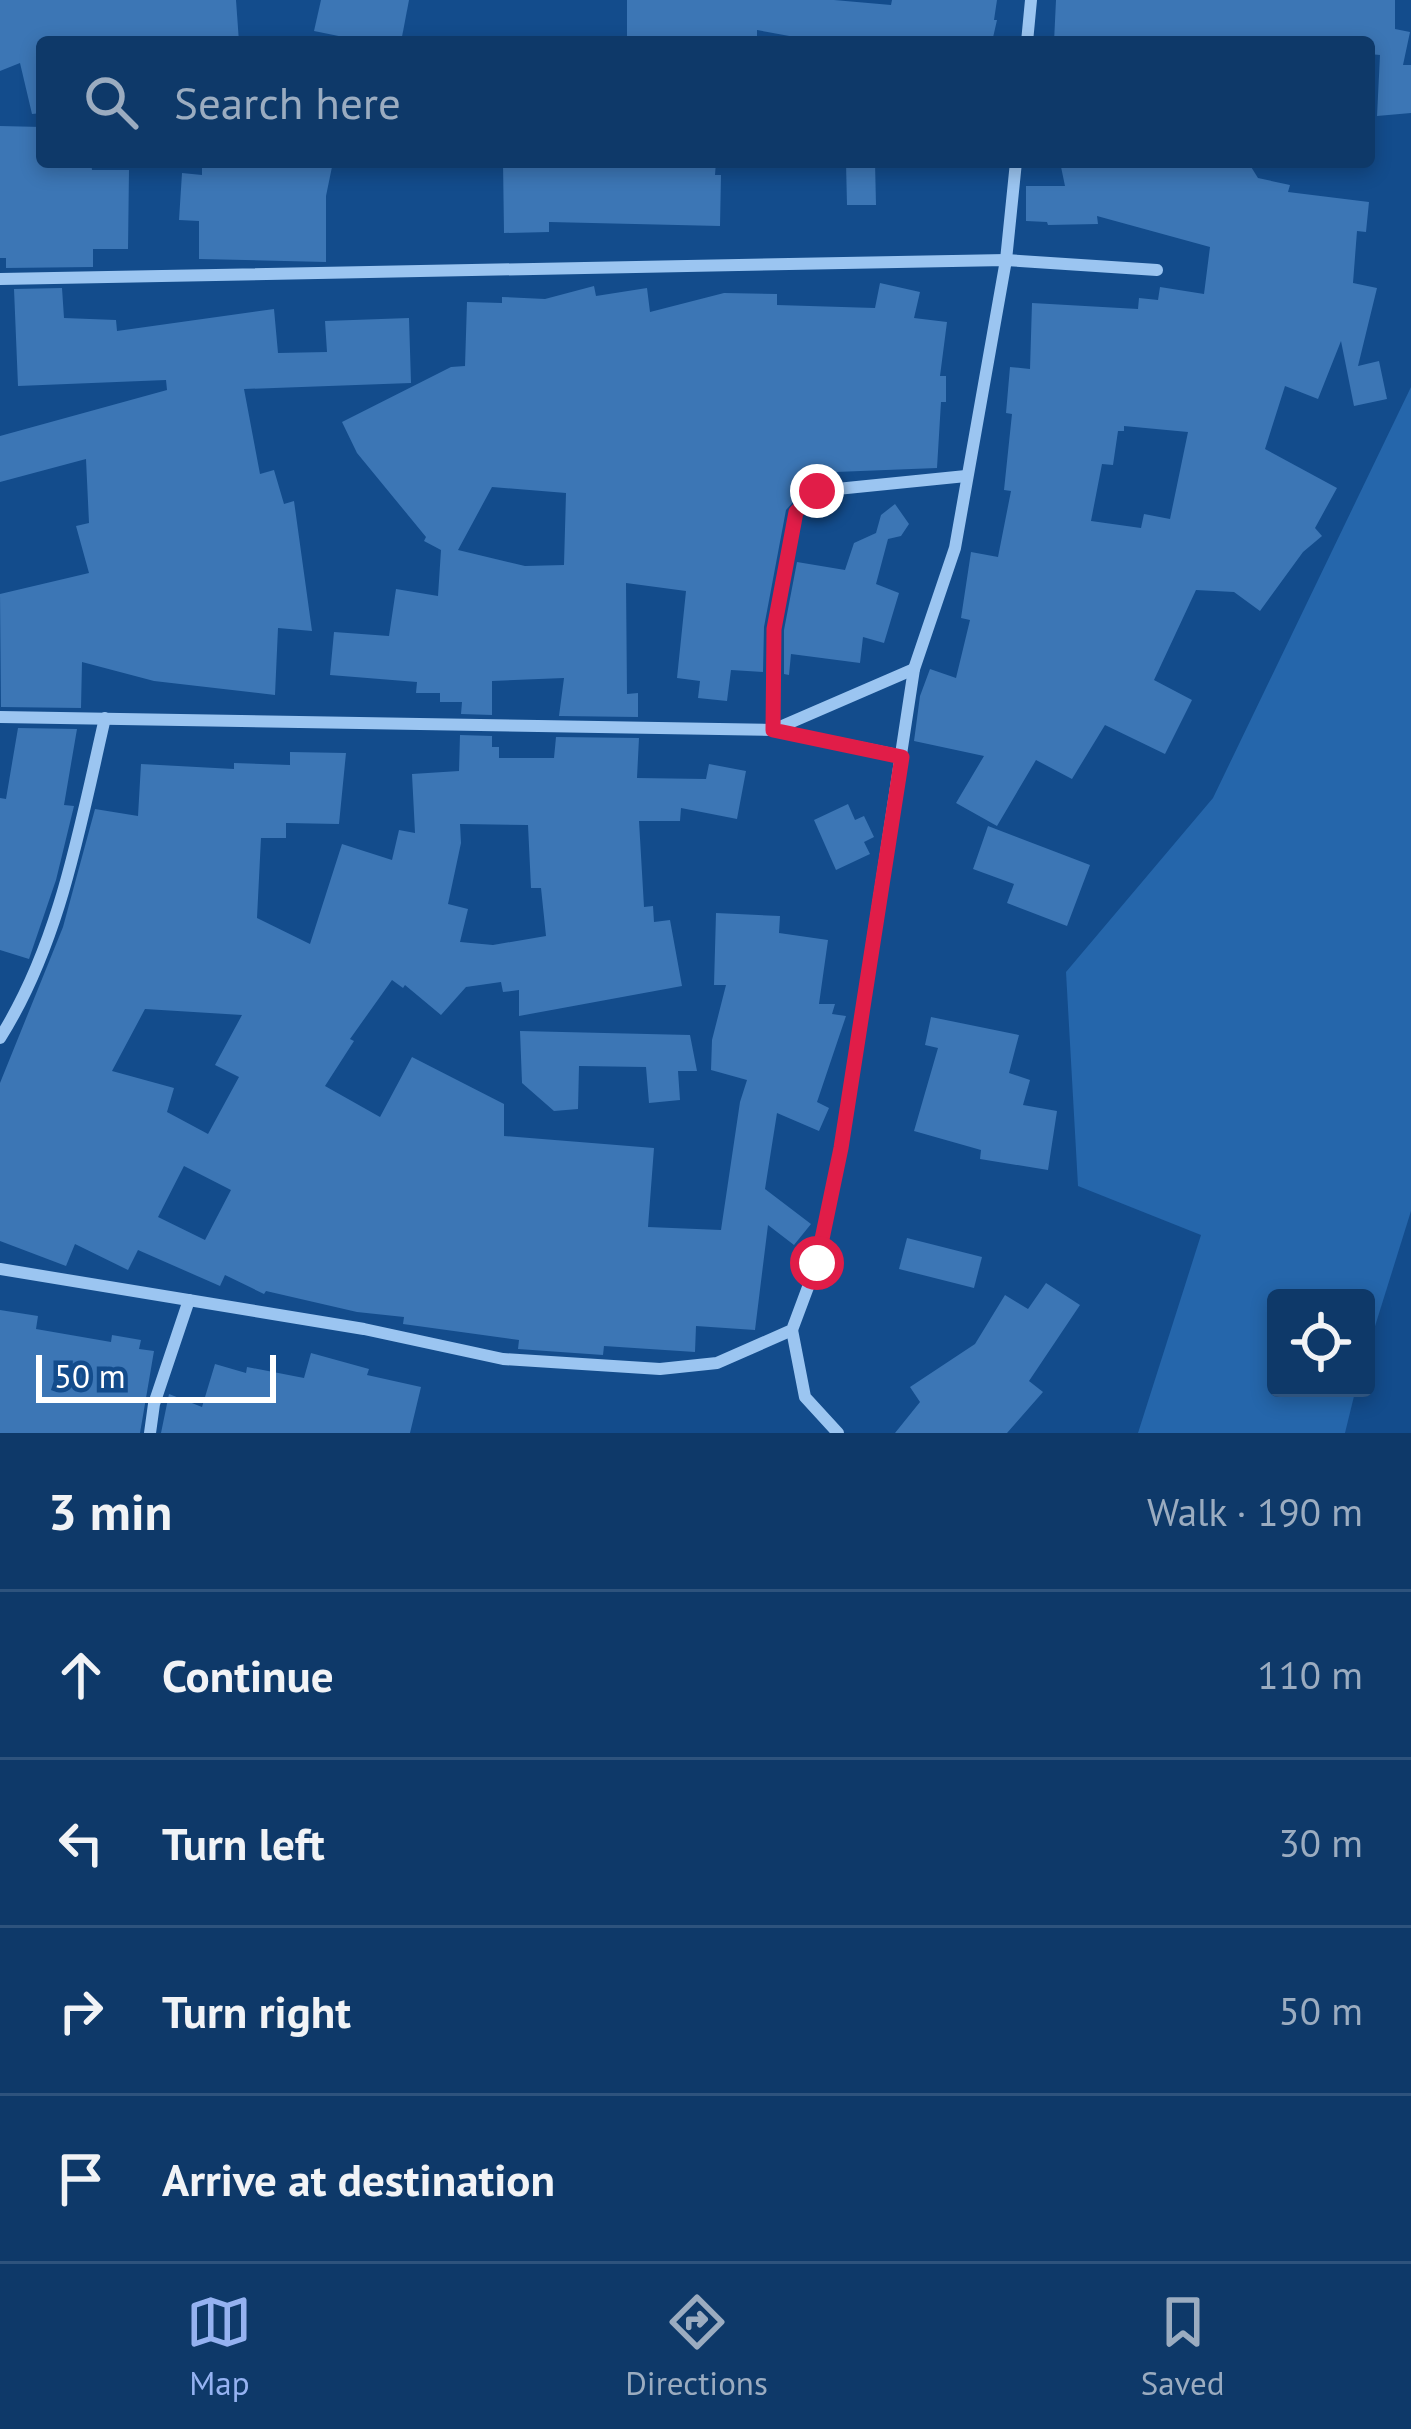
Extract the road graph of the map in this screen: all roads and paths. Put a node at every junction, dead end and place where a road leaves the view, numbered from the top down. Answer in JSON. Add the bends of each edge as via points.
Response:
{"nodes":[{"id":1,"x":1031,"y":0,"type":"edge"},
{"id":2,"x":1028,"y":36,"type":"edge"},
{"id":3,"x":1015,"y":168,"type":"edge"},
{"id":4,"x":1006,"y":260,"type":"junction"},
{"id":5,"x":1157,"y":269,"type":"dead end"},
{"id":6,"x":0,"y":279,"type":"edge"},
{"id":7,"x":966,"y":476,"type":"junction"},
{"id":8,"x":914,"y":670,"type":"junction"},
{"id":9,"x":0,"y":717,"type":"edge"},
{"id":10,"x":105,"y":718,"type":"junction"},
{"id":11,"x":773,"y":730,"type":"junction"},
{"id":12,"x":902,"y":757,"type":"junction"},
{"id":13,"x":0,"y":1038,"type":"edge"},
{"id":14,"x":0,"y":1269,"type":"edge"},
{"id":15,"x":189,"y":1300,"type":"junction"},
{"id":16,"x":793,"y":1330,"type":"junction"},
{"id":17,"x":151,"y":1433,"type":"edge"},
{"id":18,"x":838,"y":1433,"type":"edge"}],
"edges":[{"from":1,"to":2,"type":"street"},
{"from":3,"to":4,"type":"street"},
{"from":4,"to":5,"type":"street"},
{"from":4,"to":6,"type":"street"},
{"from":4,"to":7,"type":"street"},
{"from":7,"to":8,"type":"street","via":[[956,548]]},
{"from":7,"to":11,"type":"street","via":[[817,491],[796,512],[774,629]]},
{"from":8,"to":11,"type":"street"},
{"from":8,"to":12,"type":"street"},
{"from":9,"to":10,"type":"street"},
{"from":10,"to":11,"type":"street"},
{"from":10,"to":13,"type":"street","via":[[47,941]]},
{"from":11,"to":12,"type":"street"},
{"from":12,"to":16,"type":"street","via":[[841,1148],[817,1263]]},
{"from":14,"to":15,"type":"street"},
{"from":15,"to":16,"type":"street","via":[[503,1359],[660,1369],[717,1363]]},
{"from":15,"to":17,"type":"street"},
{"from":16,"to":18,"type":"street","via":[[805,1397]]}]}
